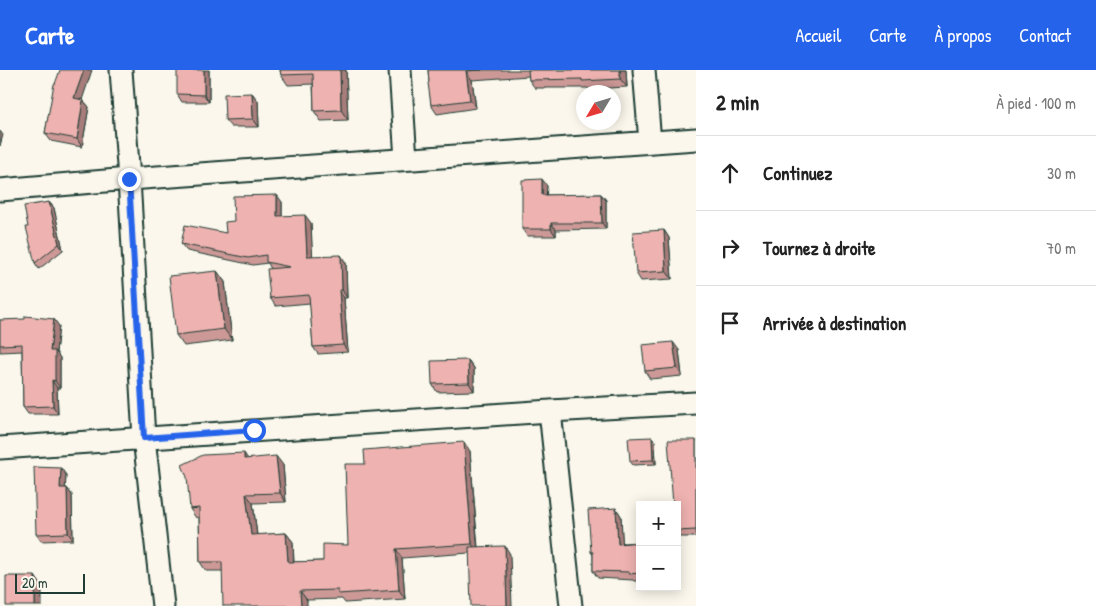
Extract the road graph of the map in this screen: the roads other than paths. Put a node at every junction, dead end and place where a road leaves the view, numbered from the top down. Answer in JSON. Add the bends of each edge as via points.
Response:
{"nodes":[{"id":1,"x":121,"y":70,"type":"edge"},
{"id":2,"x":400,"y":70,"type":"edge"},
{"id":3,"x":644,"y":70,"type":"edge"},
{"id":4,"x":696,"y":138,"type":"edge"},
{"id":5,"x":650,"y":142,"type":"junction"},
{"id":6,"x":406,"y":159,"type":"junction"},
{"id":7,"x":129,"y":179,"type":"junction"},
{"id":8,"x":0,"y":190,"type":"edge"},
{"id":9,"x":696,"y":403,"type":"edge"},
{"id":10,"x":550,"y":411,"type":"junction"},
{"id":11,"x":144,"y":438,"type":"junction"},
{"id":12,"x":0,"y":448,"type":"edge"},
{"id":13,"x":163,"y":606,"type":"edge"},
{"id":14,"x":571,"y":606,"type":"edge"}],
"edges":[{"from":1,"to":7,"type":"street"},
{"from":2,"to":6,"type":"street"},
{"from":3,"to":5,"type":"street"},
{"from":4,"to":5,"type":"street"},
{"from":5,"to":6,"type":"street"},
{"from":6,"to":7,"type":"street"},
{"from":7,"to":8,"type":"street"},
{"from":7,"to":11,"type":"street"},
{"from":9,"to":10,"type":"street"},
{"from":10,"to":11,"type":"street"},
{"from":10,"to":14,"type":"street"},
{"from":11,"to":12,"type":"street"},
{"from":11,"to":13,"type":"street"}]}
